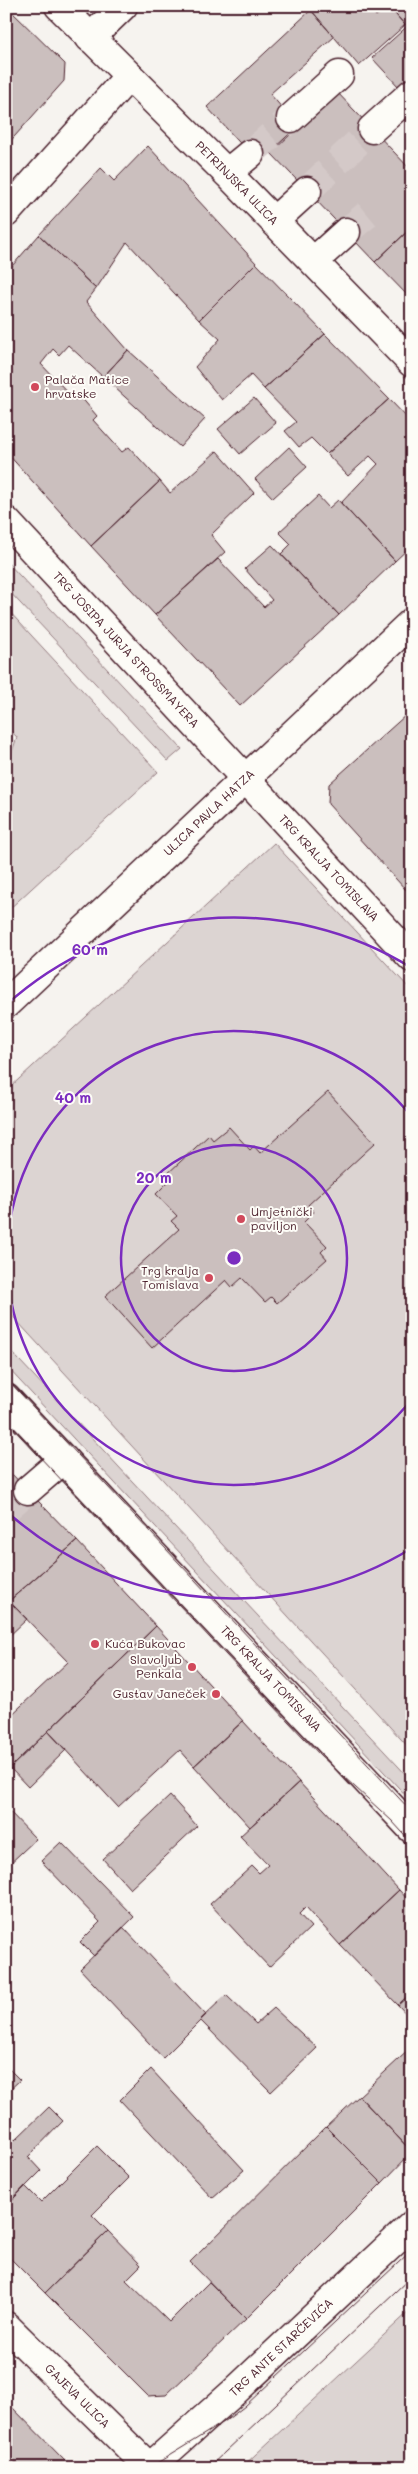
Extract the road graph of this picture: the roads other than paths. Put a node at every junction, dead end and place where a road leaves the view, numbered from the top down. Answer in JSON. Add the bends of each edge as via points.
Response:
{"nodes":[{"id":1,"x":59,"y":6,"type":"edge"},
{"id":2,"x":123,"y":6,"type":"edge"},
{"id":3,"x":90,"y":38,"type":"junction"},
{"id":4,"x":339,"y":75,"type":"dead end"},
{"id":5,"x":129,"y":76,"type":"junction"},
{"id":6,"x":412,"y":93,"type":"edge"},
{"id":7,"x":291,"y":118,"type":"tunnel mouth"},
{"id":8,"x":372,"y":130,"type":"tunnel mouth"},
{"id":9,"x":250,"y":154,"type":"tunnel mouth"},
{"id":10,"x":227,"y":173,"type":"junction"},
{"id":11,"x":306,"y":191,"type":"tunnel mouth"},
{"id":12,"x":6,"y":213,"type":"edge"},
{"id":13,"x":274,"y":221,"type":"junction"},
{"id":14,"x":346,"y":232,"type":"tunnel mouth"},
{"id":15,"x":314,"y":261,"type":"junction"},
{"id":16,"x":412,"y":363,"type":"edge"},
{"id":17,"x":6,"y":521,"type":"edge"},
{"id":18,"x":412,"y":622,"type":"edge"},
{"id":19,"x":245,"y":780,"type":"junction"},
{"id":20,"x":412,"y":958,"type":"edge"},
{"id":21,"x":6,"y":1004,"type":"edge"},
{"id":22,"x":6,"y":1398,"type":"edge"},
{"id":23,"x":64,"y":1459,"type":"junction"},
{"id":24,"x":28,"y":1490,"type":"tunnel mouth"},
{"id":25,"x":412,"y":1829,"type":"edge"},
{"id":26,"x":412,"y":2225,"type":"edge"},
{"id":27,"x":6,"y":2326,"type":"edge"},
{"id":28,"x":149,"y":2468,"type":"edge"}],
"edges":[{"from":1,"to":3,"type":"street","name":"PETRINJSKA ULICA"},
{"from":2,"to":3,"type":"street"},
{"from":3,"to":5,"type":"street","name":"PETRINJSKA ULICA"},
{"from":4,"to":7,"type":"street"},
{"from":5,"to":10,"type":"street","name":"PETRINJSKA ULICA"},
{"from":5,"to":12,"type":"street"},
{"from":6,"to":8,"type":"street"},
{"from":9,"to":10,"type":"street"},
{"from":10,"to":13,"type":"street","name":"PETRINJSKA ULICA"},
{"from":11,"to":13,"type":"street"},
{"from":13,"to":15,"type":"street","name":"PETRINJSKA ULICA"},
{"from":14,"to":15,"type":"street"},
{"from":15,"to":16,"type":"street","name":"PETRINJSKA ULICA"},
{"from":17,"to":19,"type":"street","name":"TRG JOSIPA JURJA STROSSMAYERA"},
{"from":18,"to":19,"type":"street","name":"ULICA PAVLA HATZA"},
{"from":19,"to":20,"type":"street","name":"TRG KRALJA TOMISLAVA"},
{"from":19,"to":21,"type":"street","name":"ULICA PAVLA HATZA"},
{"from":22,"to":23,"type":"street","name":"TRG KRALJA TOMISLAVA"},
{"from":23,"to":24,"type":"street"},
{"from":23,"to":25,"type":"street","name":"TRG KRALJA TOMISLAVA"},
{"from":26,"to":28,"type":"street","name":"TRG ANTE STARČEVIĆA"},
{"from":27,"to":28,"type":"street","name":"GAJEVA ULICA"}]}
